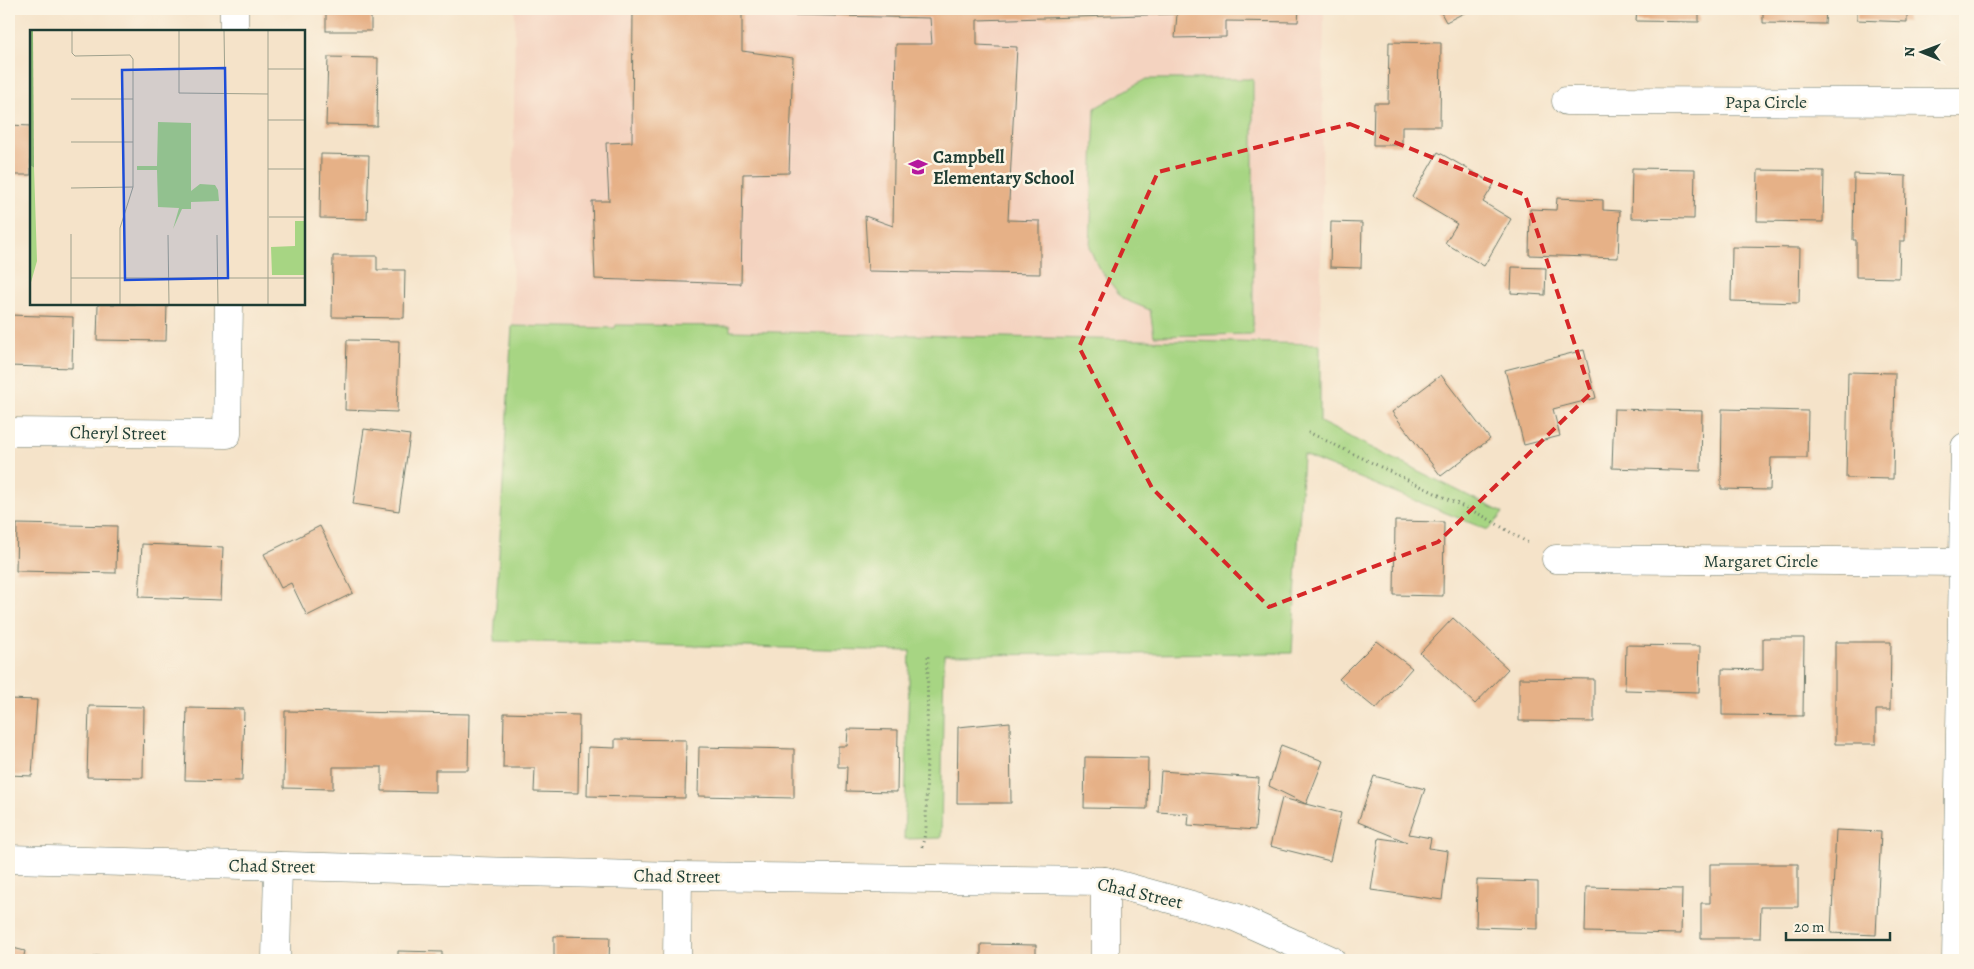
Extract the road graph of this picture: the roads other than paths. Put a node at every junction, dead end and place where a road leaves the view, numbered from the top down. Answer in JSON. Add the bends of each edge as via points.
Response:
{"nodes":[{"id":1,"x":234,"y":9,"type":"edge"},
{"id":2,"x":234,"y":30,"type":"edge"},
{"id":3,"x":1566,"y":101,"type":"dead end"},
{"id":4,"x":1965,"y":102,"type":"edge"},
{"id":5,"x":229,"y":305,"type":"edge"},
{"id":6,"x":9,"y":432,"type":"edge"},
{"id":7,"x":1965,"y":447,"type":"edge"},
{"id":8,"x":1556,"y":559,"type":"road end"},
{"id":9,"x":1964,"y":562,"type":"edge"},
{"id":10,"x":9,"y":859,"type":"edge"},
{"id":11,"x":278,"y":866,"type":"junction"},
{"id":12,"x":678,"y":876,"type":"junction"},
{"id":13,"x":1105,"y":881,"type":"junction"},
{"id":14,"x":276,"y":960,"type":"edge"},
{"id":15,"x":677,"y":960,"type":"edge"},
{"id":16,"x":1105,"y":960,"type":"edge"},
{"id":17,"x":1331,"y":960,"type":"edge"},
{"id":18,"x":1956,"y":960,"type":"edge"}],
"edges":[{"from":1,"to":2,"type":"street"},
{"from":3,"to":4,"type":"street","name":"Papa Circle"},
{"from":5,"to":6,"type":"street","name":"Cheryl Street","via":[[227,434]]},
{"from":7,"to":9,"type":"street"},
{"from":8,"to":9,"type":"street","name":"Margaret Circle"},
{"from":9,"to":18,"type":"street"},
{"from":10,"to":11,"type":"street","name":"Chad Street"},
{"from":11,"to":12,"type":"street","name":"Chad Street"},
{"from":11,"to":14,"type":"street"},
{"from":12,"to":13,"type":"street","name":"Chad Street"},
{"from":12,"to":15,"type":"street"},
{"from":13,"to":16,"type":"street"},
{"from":13,"to":17,"type":"street","name":"Chad Street","via":[[1235,918]]}]}
